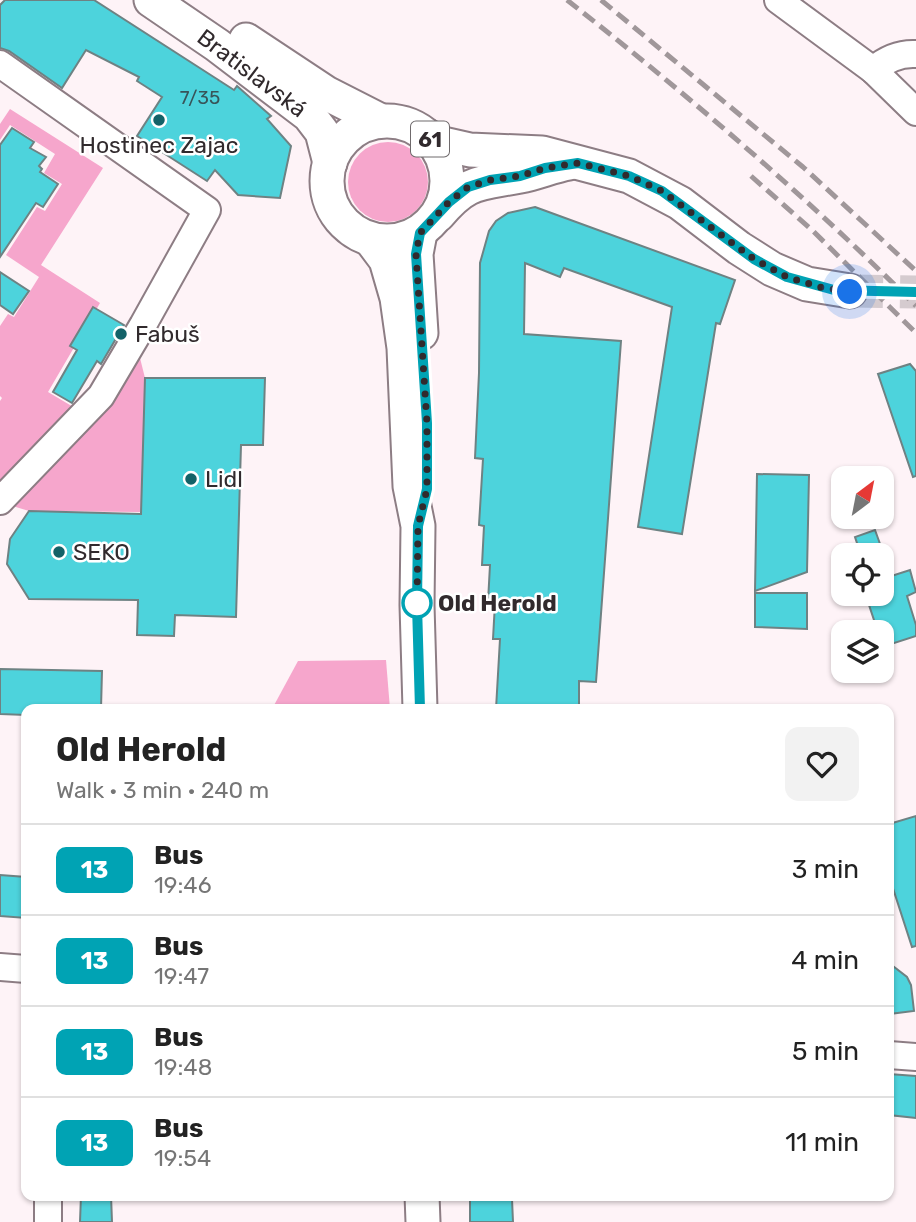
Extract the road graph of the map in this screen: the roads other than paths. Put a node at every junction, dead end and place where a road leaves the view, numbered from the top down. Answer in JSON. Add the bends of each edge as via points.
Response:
{"nodes":[{"id":1,"x":151,"y":0,"type":"edge"},
{"id":2,"x":185,"y":0,"type":"edge"},
{"id":3,"x":778,"y":0,"type":"edge"},
{"id":4,"x":916,"y":54,"type":"edge"},
{"id":5,"x":0,"y":64,"type":"edge"},
{"id":6,"x":873,"y":70,"type":"junction"},
{"id":7,"x":916,"y":112,"type":"edge"},
{"id":8,"x":379,"y":120,"type":"junction"},
{"id":9,"x":427,"y":136,"type":"junction"},
{"id":10,"x":330,"y":163,"type":"junction"},
{"id":11,"x":578,"y":163,"type":"junction"},
{"id":12,"x":428,"y":225,"type":"junction"},
{"id":13,"x":371,"y":240,"type":"junction"},
{"id":14,"x":850,"y":292,"type":"tunnel mouth"},
{"id":15,"x":0,"y":501,"type":"edge"},
{"id":16,"x":418,"y":526,"type":"junction"},
{"id":17,"x":420,"y":704,"type":"edge"},
{"id":18,"x":0,"y":967,"type":"edge"},
{"id":19,"x":21,"y":969,"type":"edge"},
{"id":20,"x":894,"y":1055,"type":"edge"},
{"id":21,"x":916,"y":1057,"type":"edge"},
{"id":22,"x":48,"y":1201,"type":"edge"},
{"id":23,"x":422,"y":1201,"type":"edge"},
{"id":24,"x":48,"y":1222,"type":"edge"},
{"id":25,"x":423,"y":1222,"type":"edge"}],
"edges":[{"from":1,"to":10,"type":"main road","name":"Bratislavská","number":"61","via":[[309,115],[322,132]]},
{"from":2,"to":8,"type":"main road","name":"Bratislavská","number":"61","via":[[326,93]]},
{"from":3,"to":6,"type":"street"},
{"from":4,"to":6,"type":"street","via":[[891,57]]},
{"from":5,"to":15,"type":"street","via":[[207,210],[101,396]]},
{"from":6,"to":7,"type":"street"},
{"from":8,"to":9,"type":"main road","name":"Bratislavská","number":"61","via":[[409,125]]},
{"from":8,"to":10,"type":"main road","number":"61","via":[[340,143]]},
{"from":9,"to":11,"type":"main road","via":[[470,150],[533,152]]},
{"from":9,"to":12,"type":"main road","name":"Bratislavská","number":"61","via":[[446,165],[448,183],[446,199]]},
{"from":10,"to":13,"type":"main road","name":"Bratislavská","number":"61","via":[[327,184],[333,207],[345,224]]},
{"from":11,"to":12,"type":"main road","via":[[478,183],[458,194]]},
{"from":11,"to":14,"type":"main road","via":[[629,176],[662,191],[754,259],[787,277]]},
{"from":12,"to":13,"type":"main road","via":[[391,242]]},
{"from":12,"to":16,"type":"main road","name":"Bratislavská","number":"61","via":[[416,254],[427,423],[427,489]]},
{"from":13,"to":16,"type":"main road","name":"Bratislavská","number":"61","via":[[386,260],[397,298],[404,348],[410,486]]},
{"from":16,"to":17,"type":"main road","name":"Bratislavská","number":"61"},
{"from":18,"to":19,"type":"street"},
{"from":20,"to":21,"type":"street"},
{"from":22,"to":24,"type":"street"},
{"from":23,"to":25,"type":"main road"}]}
